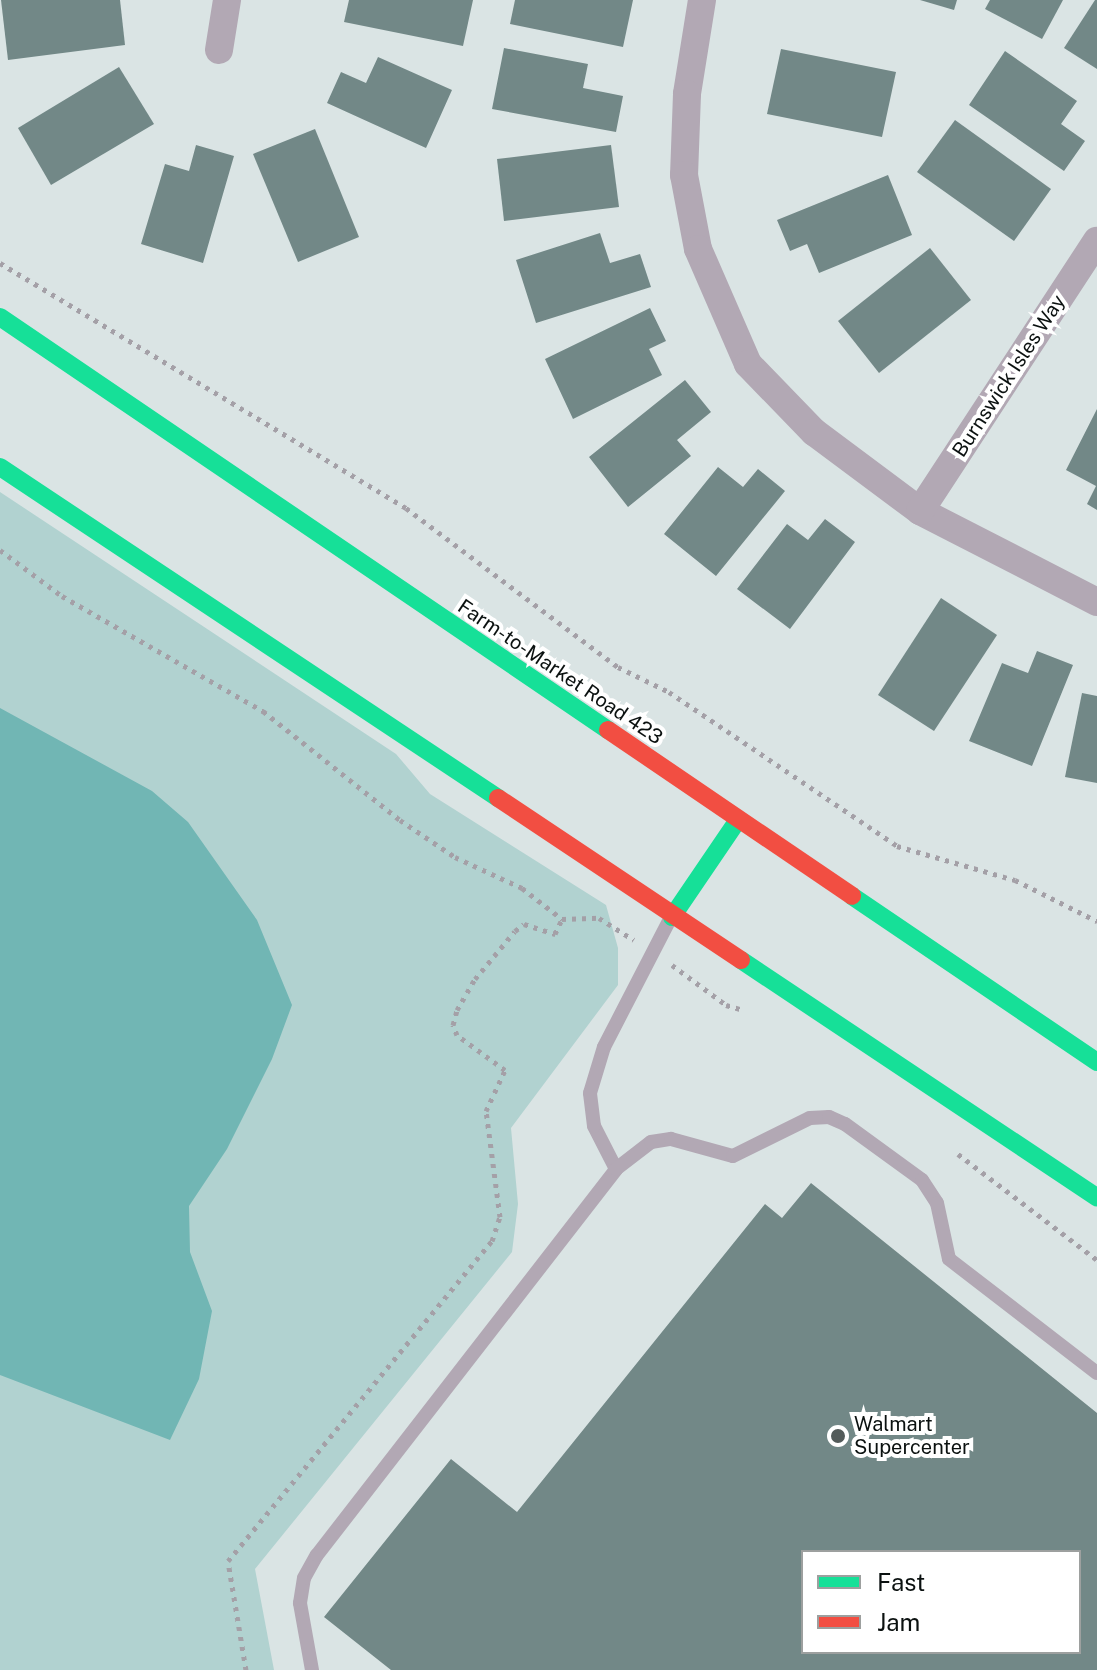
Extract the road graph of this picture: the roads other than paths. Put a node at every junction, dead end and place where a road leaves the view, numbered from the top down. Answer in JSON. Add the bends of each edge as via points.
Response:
{"nodes":[{"id":1,"x":227,"y":0,"type":"edge"},
{"id":2,"x":702,"y":0,"type":"edge"},
{"id":3,"x":219,"y":50,"type":"dead end"},
{"id":4,"x":1097,"y":241,"type":"edge"},
{"id":5,"x":0,"y":317,"type":"edge"},
{"id":6,"x":0,"y":467,"type":"edge"},
{"id":7,"x":920,"y":511,"type":"junction"},
{"id":8,"x":1097,"y":602,"type":"edge"},
{"id":9,"x":738,"y":820,"type":"junction"},
{"id":10,"x":672,"y":917,"type":"junction"},
{"id":11,"x":1097,"y":1062,"type":"edge"},
{"id":12,"x":616,"y":1169,"type":"junction"},
{"id":13,"x":1097,"y":1197,"type":"edge"},
{"id":14,"x":1097,"y":1373,"type":"edge"},
{"id":15,"x":312,"y":1670,"type":"edge"}],
"edges":[{"from":1,"to":3,"type":"street"},
{"from":2,"to":7,"type":"street","via":[[687,94],[684,175],[698,249],[748,364],[814,432]]},
{"from":4,"to":7,"type":"street","name":"Burnswick Isles Way"},
{"from":5,"to":9,"type":"main road","name":"Farm-to-Market Road 423"},
{"from":6,"to":10,"type":"main road"},
{"from":7,"to":8,"type":"street"},
{"from":9,"to":10,"type":"main road"},
{"from":9,"to":11,"type":"main road","name":"Farm-to-Market Road 423"},
{"from":10,"to":12,"type":"lane","via":[[604,1047],[590,1093],[594,1126]]},
{"from":10,"to":13,"type":"main road"},
{"from":12,"to":14,"type":"lane","via":[[651,1142],[671,1139],[733,1156],[748,1153],[790,1124],[829,1117],[922,1180],[937,1203],[949,1259]]},
{"from":12,"to":15,"type":"lane","via":[[317,1555],[304,1578],[300,1603]]}]}
